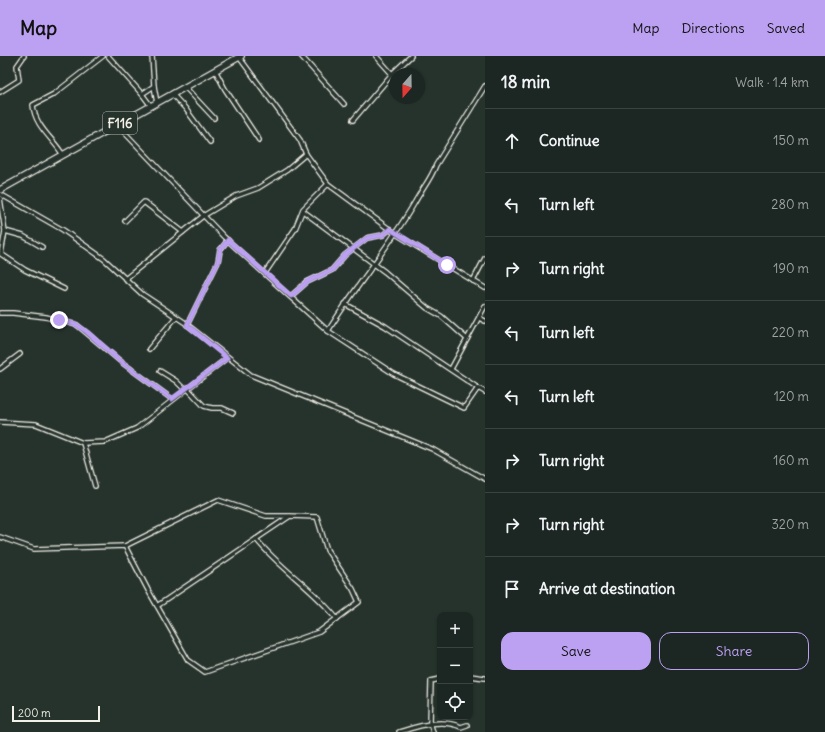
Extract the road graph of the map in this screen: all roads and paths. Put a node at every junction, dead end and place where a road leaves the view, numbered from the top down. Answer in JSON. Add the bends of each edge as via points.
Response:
{"nodes":[{"id":1,"x":24,"y":56,"type":"edge"},
{"id":2,"x":103,"y":56,"type":"edge"},
{"id":3,"x":108,"y":56,"type":"edge"},
{"id":4,"x":152,"y":56,"type":"edge"},
{"id":5,"x":240,"y":56,"type":"edge"},
{"id":6,"x":301,"y":56,"type":"edge"},
{"id":7,"x":376,"y":56,"type":"edge"},
{"id":8,"x":410,"y":56,"type":"edge"},
{"id":9,"x":398,"y":68,"type":"edge"},
{"id":10,"x":216,"y":70,"type":"junction"},
{"id":11,"x":389,"y":71,"type":"edge"},
{"id":12,"x":389,"y":78,"type":"edge"},
{"id":13,"x":154,"y":86,"type":"junction"},
{"id":14,"x":485,"y":86,"type":"edge"},
{"id":15,"x":185,"y":87,"type":"junction"},
{"id":16,"x":0,"y":92,"type":"edge"},
{"id":17,"x":142,"y":94,"type":"junction"},
{"id":18,"x":172,"y":94,"type":"junction"},
{"id":19,"x":157,"y":103,"type":"junction"},
{"id":20,"x":344,"y":104,"type":"dead end"},
{"id":21,"x":151,"y":106,"type":"junction"},
{"id":22,"x":214,"y":118,"type":"dead end"},
{"id":23,"x":353,"y":120,"type":"dead end"},
{"id":24,"x":119,"y":124,"type":"junction"},
{"id":25,"x":259,"y":140,"type":"dead end"},
{"id":26,"x":210,"y":142,"type":"dead end"},
{"id":27,"x":306,"y":154,"type":"junction"},
{"id":28,"x":63,"y":155,"type":"junction"},
{"id":29,"x":328,"y":184,"type":"junction"},
{"id":30,"x":0,"y":190,"type":"edge"},
{"id":31,"x":0,"y":194,"type":"edge"},
{"id":32,"x":0,"y":198,"type":"edge"},
{"id":33,"x":303,"y":211,"type":"junction"},
{"id":34,"x":203,"y":216,"type":"junction"},
{"id":35,"x":125,"y":221,"type":"dead end"},
{"id":36,"x":390,"y":229,"type":"junction"},
{"id":37,"x":5,"y":230,"type":"junction"},
{"id":38,"x":183,"y":232,"type":"junction"},
{"id":39,"x":396,"y":234,"type":"junction"},
{"id":40,"x":228,"y":240,"type":"junction"},
{"id":41,"x":42,"y":247,"type":"dead end"},
{"id":42,"x":353,"y":249,"type":"junction"},
{"id":43,"x":485,"y":258,"type":"edge"},
{"id":44,"x":373,"y":264,"type":"junction"},
{"id":45,"x":265,"y":273,"type":"junction"},
{"id":46,"x":125,"y":279,"type":"junction"},
{"id":47,"x":473,"y":281,"type":"junction"},
{"id":48,"x":485,"y":288,"type":"edge"},
{"id":49,"x":64,"y":289,"type":"dead end"},
{"id":50,"x":291,"y":296,"type":"junction"},
{"id":51,"x":345,"y":304,"type":"junction"},
{"id":52,"x":485,"y":306,"type":"edge"},
{"id":53,"x":0,"y":313,"type":"edge"},
{"id":54,"x":176,"y":317,"type":"junction"},
{"id":55,"x":479,"y":318,"type":"junction"},
{"id":56,"x":485,"y":322,"type":"edge"},
{"id":57,"x":187,"y":325,"type":"junction"},
{"id":58,"x":328,"y":331,"type":"junction"},
{"id":59,"x":467,"y":339,"type":"junction"},
{"id":60,"x":149,"y":349,"type":"dead end"},
{"id":61,"x":20,"y":354,"type":"dead end"},
{"id":62,"x":227,"y":358,"type":"junction"},
{"id":63,"x":0,"y":369,"type":"edge"},
{"id":64,"x":451,"y":369,"type":"junction"},
{"id":65,"x":160,"y":371,"type":"dead end"},
{"id":66,"x":478,"y":388,"type":"junction"},
{"id":67,"x":186,"y":389,"type":"junction"},
{"id":68,"x":485,"y":392,"type":"edge"},
{"id":69,"x":172,"y":399,"type":"junction"},
{"id":70,"x":233,"y":413,"type":"dead end"},
{"id":71,"x":0,"y":422,"type":"edge"},
{"id":72,"x":83,"y":443,"type":"junction"},
{"id":73,"x":484,"y":478,"type":"edge"},
{"id":74,"x":95,"y":486,"type":"dead end"},
{"id":75,"x":290,"y":516,"type":"junction"},
{"id":76,"x":0,"y":537,"type":"edge"},
{"id":77,"x":256,"y":539,"type":"junction"},
{"id":78,"x":125,"y":546,"type":"junction"},
{"id":79,"x":158,"y":606,"type":"junction"},
{"id":80,"x":337,"y":619,"type":"junction"},
{"id":81,"x":473,"y":676,"type":"edge"},
{"id":82,"x":485,"y":678,"type":"edge"},
{"id":83,"x":437,"y":680,"type":"edge"},
{"id":84,"x":430,"y":723,"type":"junction"},
{"id":85,"x":467,"y":725,"type":"dead end"},
{"id":86,"x":399,"y":732,"type":"edge"},
{"id":87,"x":433,"y":732,"type":"edge"}],
"edges":[{"from":1,"to":16,"type":"street","via":[[17,66],[19,80]]},
{"from":2,"to":28,"type":"street","via":[[54,94],[33,105],[35,117],[42,129]]},
{"from":3,"to":17,"type":"street"},
{"from":4,"to":13,"type":"street"},
{"from":5,"to":10,"type":"main road","number":"F116"},
{"from":5,"to":27,"type":"street","via":[[300,140]]},
{"from":6,"to":20,"type":"street"},
{"from":7,"to":11,"type":"street"},
{"from":8,"to":9,"type":"street"},
{"from":10,"to":15,"type":"main road","number":"F116"},
{"from":10,"to":25,"type":"street","via":[[225,89]]},
{"from":12,"to":23,"type":"street"},
{"from":13,"to":17,"type":"street"},
{"from":13,"to":19,"type":"street"},
{"from":14,"to":39,"type":"street"},
{"from":15,"to":18,"type":"main road","number":"F116"},
{"from":15,"to":22,"type":"street"},
{"from":17,"to":21,"type":"street"},
{"from":18,"to":19,"type":"main road","number":"F116"},
{"from":18,"to":26,"type":"street"},
{"from":19,"to":21,"type":"main road","number":"F116"},
{"from":21,"to":24,"type":"main road","number":"F116"},
{"from":24,"to":28,"type":"main road","number":"F116"},
{"from":24,"to":34,"type":"street","via":[[126,135]]},
{"from":27,"to":29,"type":"street"},
{"from":27,"to":34,"type":"street","via":[[287,170],[258,188],[236,196]]},
{"from":28,"to":30,"type":"main road","number":"F116"},
{"from":29,"to":33,"type":"street"},
{"from":29,"to":36,"type":"street"},
{"from":31,"to":46,"type":"street","via":[[62,230],[104,259]]},
{"from":32,"to":37,"type":"street"},
{"from":33,"to":42,"type":"street"},
{"from":33,"to":45,"type":"street","via":[[295,229]]},
{"from":34,"to":38,"type":"street"},
{"from":34,"to":40,"type":"street"},
{"from":35,"to":38,"type":"street","via":[[144,202]]},
{"from":36,"to":39,"type":"street"},
{"from":36,"to":42,"type":"street","via":[[383,235],[367,238]]},
{"from":37,"to":41,"type":"street","via":[[23,236]]},
{"from":37,"to":49,"type":"street","via":[[1,254],[25,270]]},
{"from":38,"to":46,"type":"street"},
{"from":39,"to":44,"type":"street"},
{"from":39,"to":47,"type":"street"},
{"from":40,"to":45,"type":"street"},
{"from":40,"to":57,"type":"street","via":[[220,250],[218,262]]},
{"from":42,"to":44,"type":"street"},
{"from":42,"to":50,"type":"street","via":[[332,270],[307,282]]},
{"from":43,"to":47,"type":"street"},
{"from":44,"to":51,"type":"street"},
{"from":44,"to":59,"type":"street"},
{"from":45,"to":50,"type":"street"},
{"from":46,"to":54,"type":"street"},
{"from":47,"to":48,"type":"street"},
{"from":50,"to":58,"type":"street"},
{"from":51,"to":58,"type":"street"},
{"from":51,"to":64,"type":"street","via":[[385,326]]},
{"from":52,"to":55,"type":"street"},
{"from":53,"to":69,"type":"street","via":[[46,317],[77,325]]},
{"from":54,"to":57,"type":"street"},
{"from":54,"to":60,"type":"street"},
{"from":55,"to":56,"type":"street"},
{"from":55,"to":59,"type":"street"},
{"from":57,"to":62,"type":"street"},
{"from":58,"to":66,"type":"street","via":[[394,374],[464,408]]},
{"from":59,"to":64,"type":"street"},
{"from":61,"to":63,"type":"street"},
{"from":62,"to":67,"type":"street"},
{"from":62,"to":73,"type":"street","via":[[251,375],[432,449]]},
{"from":64,"to":66,"type":"street"},
{"from":65,"to":67,"type":"street"},
{"from":66,"to":68,"type":"street"},
{"from":67,"to":69,"type":"street"},
{"from":67,"to":70,"type":"street","via":[[204,406],[222,408]]},
{"from":69,"to":72,"type":"street","via":[[137,428],[105,442]]},
{"from":71,"to":72,"type":"street","via":[[36,424]]},
{"from":72,"to":74,"type":"street"},
{"from":75,"to":77,"type":"street"},
{"from":75,"to":78,"type":"street","via":[[266,516],[218,500]]},
{"from":75,"to":80,"type":"street","via":[[317,517],[327,550],[359,602]]},
{"from":76,"to":78,"type":"street","via":[[34,549]]},
{"from":77,"to":79,"type":"street"},
{"from":77,"to":80,"type":"street","via":[[277,563],[300,580]]},
{"from":78,"to":79,"type":"street"},
{"from":79,"to":80,"type":"street","via":[[188,660],[205,672],[319,632]]},
{"from":81,"to":82,"type":"street"},
{"from":83,"to":84,"type":"street","via":[[431,681]]},
{"from":84,"to":85,"type":"street","via":[[461,727]]},
{"from":84,"to":86,"type":"street"},
{"from":84,"to":87,"type":"street"}]}
